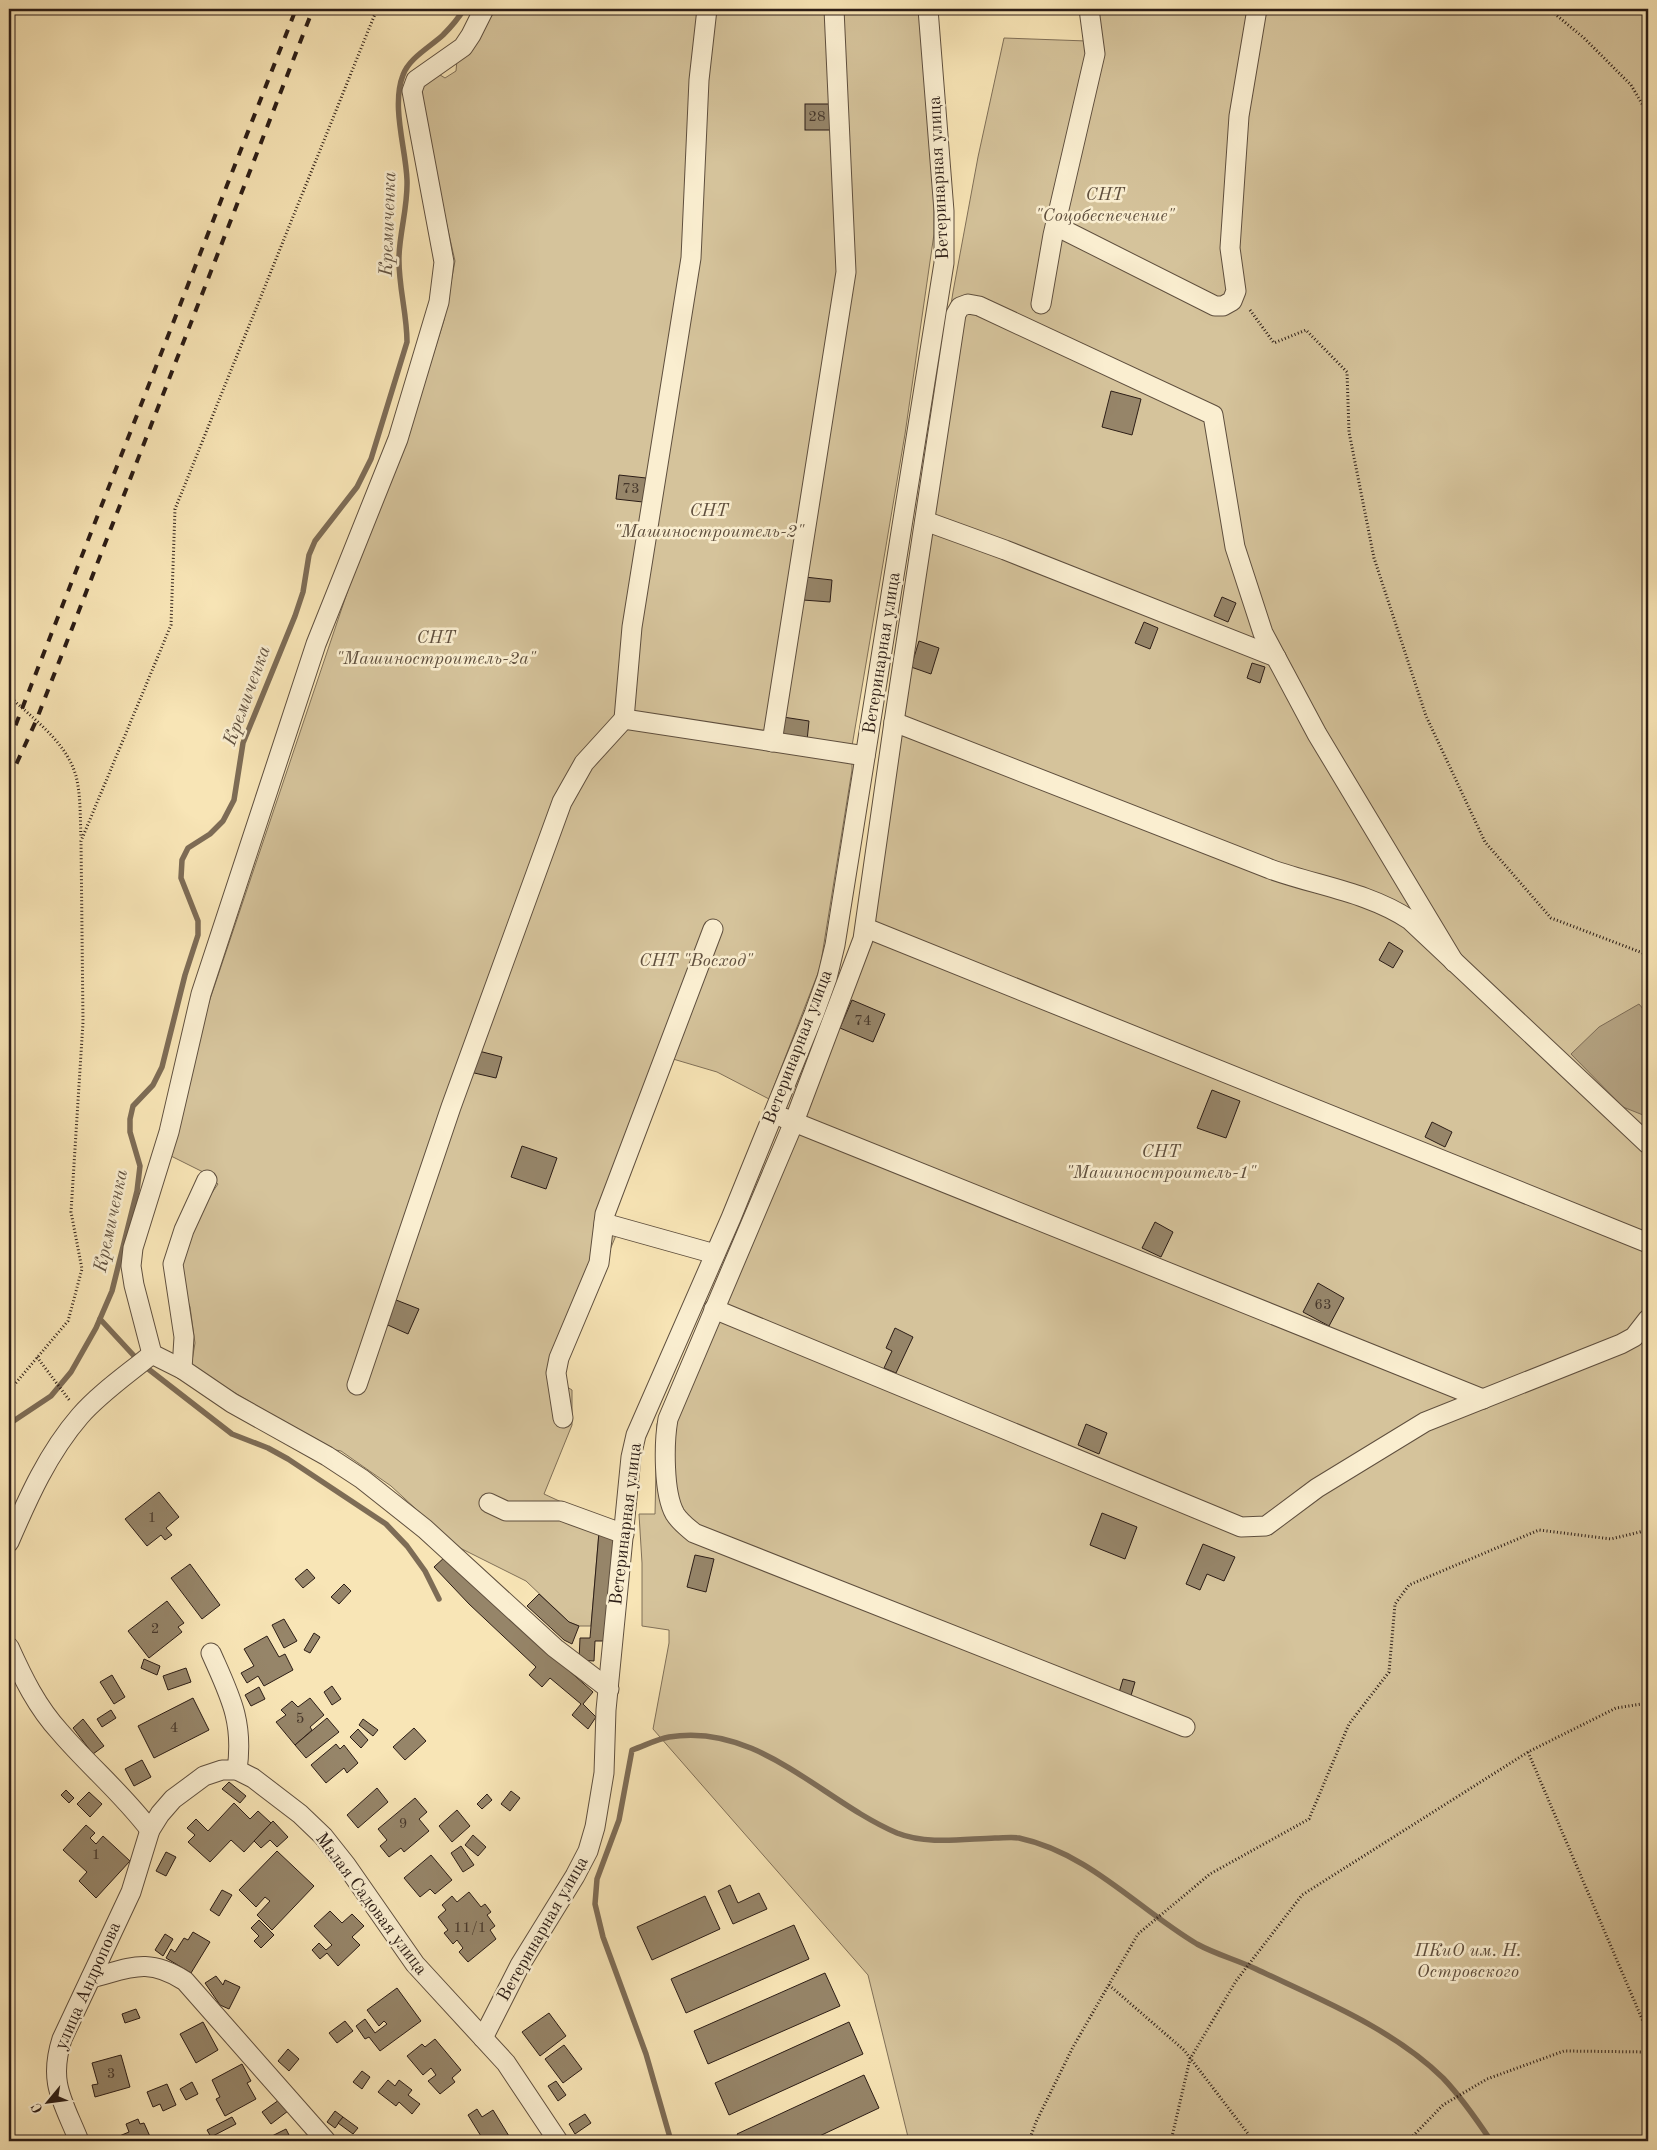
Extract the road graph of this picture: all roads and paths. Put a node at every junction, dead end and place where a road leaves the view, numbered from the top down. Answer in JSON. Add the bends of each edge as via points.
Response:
{"nodes":[{"id":1,"x":377,"y":9,"type":"edge"},
{"id":2,"x":484,"y":9,"type":"edge"},
{"id":3,"x":707,"y":9,"type":"edge"},
{"id":4,"x":834,"y":9,"type":"edge"},
{"id":5,"x":928,"y":9,"type":"edge"},
{"id":6,"x":1089,"y":9,"type":"edge"},
{"id":7,"x":1257,"y":9,"type":"edge"},
{"id":8,"x":1549,"y":9,"type":"edge"},
{"id":9,"x":1648,"y":114,"type":"edge"},
{"id":10,"x":1056,"y":226,"type":"junction"},
{"id":11,"x":1041,"y":304,"type":"dead end"},
{"id":12,"x":1250,"y":310,"type":"dead end"},
{"id":13,"x":925,"y":521,"type":"junction"},
{"id":14,"x":1276,"y":657,"type":"junction"},
{"id":15,"x":9,"y":696,"type":"edge"},
{"id":16,"x":624,"y":719,"type":"junction"},
{"id":17,"x":894,"y":722,"type":"junction"},
{"id":18,"x":772,"y":742,"type":"junction"},
{"id":19,"x":865,"y":756,"type":"junction"},
{"id":20,"x":81,"y":841,"type":"junction"},
{"id":21,"x":866,"y":928,"type":"junction"},
{"id":22,"x":713,"y":929,"type":"dead end"},
{"id":23,"x":1648,"y":955,"type":"edge"},
{"id":24,"x":1454,"y":962,"type":"junction"},
{"id":25,"x":774,"y":1113,"type":"junction"},
{"id":26,"x":794,"y":1122,"type":"junction"},
{"id":27,"x":1648,"y":1144,"type":"edge"},
{"id":28,"x":207,"y":1180,"type":"dead end"},
{"id":29,"x":604,"y":1223,"type":"junction"},
{"id":30,"x":1648,"y":1243,"type":"edge"},
{"id":31,"x":715,"y":1254,"type":"junction"},
{"id":32,"x":714,"y":1309,"type":"junction"},
{"id":33,"x":1648,"y":1319,"type":"edge"},
{"id":34,"x":152,"y":1354,"type":"junction"},
{"id":35,"x":37,"y":1357,"type":"junction"},
{"id":36,"x":182,"y":1369,"type":"junction"},
{"id":37,"x":357,"y":1385,"type":"dead end"},
{"id":38,"x":9,"y":1391,"type":"edge"},
{"id":39,"x":65,"y":1394,"type":"dead end"},
{"id":40,"x":1483,"y":1399,"type":"junction"},
{"id":41,"x":563,"y":1418,"type":"dead end"},
{"id":42,"x":488,"y":1503,"type":"dead end"},
{"id":43,"x":1648,"y":1530,"type":"edge"},
{"id":44,"x":624,"y":1534,"type":"junction"},
{"id":45,"x":9,"y":1542,"type":"edge"},
{"id":46,"x":9,"y":1647,"type":"edge"},
{"id":47,"x":211,"y":1653,"type":"dead end"},
{"id":48,"x":609,"y":1689,"type":"junction"},
{"id":49,"x":1648,"y":1703,"type":"edge"},
{"id":50,"x":1185,"y":1728,"type":"dead end"},
{"id":51,"x":1528,"y":1752,"type":"junction"},
{"id":52,"x":238,"y":1770,"type":"junction"},
{"id":53,"x":150,"y":1830,"type":"junction"},
{"id":54,"x":91,"y":1978,"type":"junction"},
{"id":55,"x":1109,"y":1985,"type":"junction"},
{"id":56,"x":1648,"y":2033,"type":"edge"},
{"id":57,"x":482,"y":2038,"type":"junction"},
{"id":58,"x":1648,"y":2052,"type":"edge"},
{"id":59,"x":1190,"y":2059,"type":"junction"},
{"id":60,"x":79,"y":2141,"type":"edge"},
{"id":61,"x":326,"y":2141,"type":"edge"},
{"id":62,"x":558,"y":2141,"type":"edge"},
{"id":63,"x":1029,"y":2141,"type":"edge"},
{"id":64,"x":1171,"y":2141,"type":"edge"},
{"id":65,"x":1249,"y":2141,"type":"edge"},
{"id":66,"x":1408,"y":2141,"type":"edge"}],
"edges":[{"from":1,"to":20,"type":"path","via":[[174,509],[171,625]]},
{"from":2,"to":34,"type":"street","via":[[463,47],[416,80],[412,92],[444,262],[439,302],[398,439],[316,644],[201,994],[169,1132],[133,1248],[134,1285]]},
{"from":3,"to":16,"type":"street","via":[[699,80],[691,258],[632,627]]},
{"from":4,"to":18,"type":"street","via":[[846,272]]},
{"from":5,"to":19,"type":"street","name":"Ветеринарная улица","via":[[944,211],[944,263]]},
{"from":6,"to":10,"type":"street","via":[[1094,54]]},
{"from":7,"to":10,"type":"street","via":[[1239,116],[1230,248],[1236,292],[1232,301],[1215,306]]},
{"from":8,"to":9,"type":"path","via":[[1631,84]]},
{"from":10,"to":11,"type":"street"},
{"from":12,"to":23,"type":"path","via":[[1274,343],[1306,330],[1347,372],[1349,432],[1374,558],[1426,716],[1484,842],[1551,918]]},
{"from":13,"to":14,"type":"street"},
{"from":13,"to":14,"type":"street","via":[[956,314],[960,307],[968,304],[979,306],[1213,415],[1236,547],[1263,633]]},
{"from":13,"to":17,"type":"street"},
{"from":14,"to":24,"type":"street","via":[[1317,734]]},
{"from":15,"to":20,"type":"path","via":[[57,742],[69,759],[79,792]]},
{"from":16,"to":18,"type":"street"},
{"from":16,"to":37,"type":"street","via":[[584,762],[562,802],[451,1107]]},
{"from":17,"to":21,"type":"street"},
{"from":17,"to":24,"type":"street","via":[[1270,869],[1375,900],[1410,920]]},
{"from":18,"to":19,"type":"street"},
{"from":19,"to":25,"type":"street","name":"Ветеринарная улица","via":[[827,978]]},
{"from":20,"to":35,"type":"path","via":[[83,1022],[71,1212],[82,1269],[68,1321]]},
{"from":21,"to":26,"type":"street"},
{"from":21,"to":30,"type":"street"},
{"from":22,"to":29,"type":"street","via":[[604,1214]]},
{"from":24,"to":27,"type":"street"},
{"from":25,"to":26,"type":"street"},
{"from":25,"to":31,"type":"street","name":"Ветеринарная улица"},
{"from":26,"to":32,"type":"street"},
{"from":26,"to":40,"type":"street"},
{"from":28,"to":36,"type":"street","via":[[177,1246],[173,1264],[184,1337]]},
{"from":29,"to":31,"type":"street"},
{"from":29,"to":41,"type":"street","via":[[599,1263],[560,1358],[557,1381]]},
{"from":31,"to":44,"type":"street","name":"Ветеринарная улица","via":[[636,1435]]},
{"from":32,"to":40,"type":"street","via":[[1242,1527],[1266,1526],[1317,1488],[1425,1422]]},
{"from":32,"to":50,"type":"street","via":[[674,1404],[666,1432],[670,1502],[683,1525],[694,1533]]},
{"from":33,"to":40,"type":"street","via":[[1634,1336],[1621,1344]]},
{"from":34,"to":36,"type":"street"},
{"from":34,"to":45,"type":"street","via":[[89,1407],[60,1441]]},
{"from":35,"to":38,"type":"path"},
{"from":35,"to":39,"type":"path"},
{"from":36,"to":48,"type":"street","via":[[232,1403],[327,1456],[390,1500],[555,1648]]},
{"from":42,"to":44,"type":"street","via":[[506,1511],[561,1510]]},
{"from":43,"to":55,"type":"path","via":[[1611,1539],[1540,1530],[1409,1585],[1395,1604],[1389,1672],[1349,1724],[1309,1819],[1210,1874],[1138,1934]]},
{"from":44,"to":48,"type":"street","name":"Ветеринарная улица"},
{"from":46,"to":53,"type":"street","via":[[39,1706]]},
{"from":47,"to":52,"type":"street","via":[[236,1714],[240,1732]]},
{"from":48,"to":57,"type":"street","name":"Ветеринарная улица","via":[[601,1800],[588,1850],[520,1965]]},
{"from":49,"to":51,"type":"path","via":[[1616,1708]]},
{"from":51,"to":56,"type":"path"},
{"from":51,"to":59,"type":"path","via":[[1302,1895],[1236,1981]]},
{"from":52,"to":53,"type":"street","via":[[222,1770],[188,1786],[160,1814]]},
{"from":52,"to":57,"type":"street","name":"Малая Садовая улица","via":[[254,1778],[323,1836],[415,1964]]},
{"from":53,"to":54,"type":"street","name":"улица Андропова","via":[[131,1892]]},
{"from":54,"to":60,"type":"street","name":"улица Андропова","via":[[55,2060],[56,2082]]},
{"from":54,"to":61,"type":"street","via":[[141,1966],[155,1966],[185,1981]]},
{"from":55,"to":59,"type":"path","via":[[1184,2050]]},
{"from":55,"to":63,"type":"path","via":[[1073,2047]]},
{"from":57,"to":62,"type":"street","name":"Малая Садовая улица","via":[[506,2063]]},
{"from":58,"to":66,"type":"path","via":[[1564,2051],[1487,2079],[1443,2105]]},
{"from":59,"to":64,"type":"path"},
{"from":59,"to":65,"type":"path","via":[[1249,2135]]}]}
